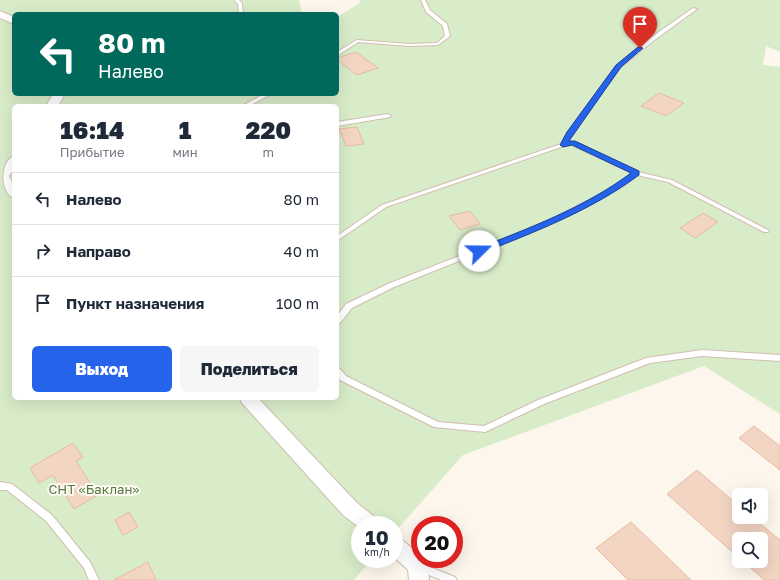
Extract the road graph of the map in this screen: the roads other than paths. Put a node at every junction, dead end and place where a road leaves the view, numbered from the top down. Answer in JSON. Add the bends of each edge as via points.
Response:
{"nodes":[{"id":1,"x":236,"y":0,"type":"edge"},
{"id":2,"x":423,"y":0,"type":"edge"},
{"id":3,"x":695,"y":9,"type":"dead end"},
{"id":4,"x":241,"y":12,"type":"edge"},
{"id":5,"x":0,"y":14,"type":"edge"},
{"id":6,"x":12,"y":20,"type":"edge"},
{"id":7,"x":339,"y":53,"type":"edge"},
{"id":8,"x":264,"y":96,"type":"edge"},
{"id":9,"x":249,"y":104,"type":"edge"},
{"id":10,"x":388,"y":116,"type":"dead end"},
{"id":11,"x":339,"y":124,"type":"edge"},
{"id":12,"x":563,"y":145,"type":"junction"},
{"id":13,"x":12,"y":163,"type":"edge"},
{"id":14,"x":636,"y":173,"type":"junction"},
{"id":15,"x":12,"y":193,"type":"edge"},
{"id":16,"x":766,"y":230,"type":"dead end"},
{"id":17,"x":339,"y":238,"type":"edge"},
{"id":18,"x":339,"y":318,"type":"edge"},
{"id":19,"x":780,"y":358,"type":"edge"},
{"id":20,"x":339,"y":373,"type":"edge"},
{"id":21,"x":250,"y":400,"type":"edge"},
{"id":22,"x":0,"y":486,"type":"edge"},
{"id":23,"x":359,"y":516,"type":"edge"},
{"id":24,"x":403,"y":555,"type":"edge"},
{"id":25,"x":419,"y":573,"type":"edge"},
{"id":26,"x":94,"y":580,"type":"edge"},
{"id":27,"x":452,"y":580,"type":"edge"}],
"edges":[{"from":1,"to":4,"type":"lane","via":[[240,3]]},
{"from":2,"to":7,"type":"lane","via":[[428,11],[445,25],[448,36],[438,44],[409,45],[357,41]]},
{"from":3,"to":12,"type":"lane","via":[[650,40],[619,66]]},
{"from":5,"to":6,"type":"street"},
{"from":8,"to":9,"type":"lane"},
{"from":10,"to":11,"type":"lane"},
{"from":12,"to":14,"type":"lane","via":[[572,143]]},
{"from":12,"to":17,"type":"lane","via":[[384,206]]},
{"from":13,"to":15,"type":"street","via":[[2,176]]},
{"from":14,"to":16,"type":"lane","via":[[670,181]]},
{"from":14,"to":18,"type":"lane","via":[[616,188],[551,222],[348,306]]},
{"from":19,"to":20,"type":"lane","via":[[702,353],[650,360],[541,402],[485,429],[437,426],[343,378]]},
{"from":21,"to":23,"type":"street"},
{"from":22,"to":26,"type":"lane","via":[[9,488],[49,518],[87,565]]},
{"from":24,"to":25,"type":"street"},
{"from":25,"to":27,"type":"lane"}]}
